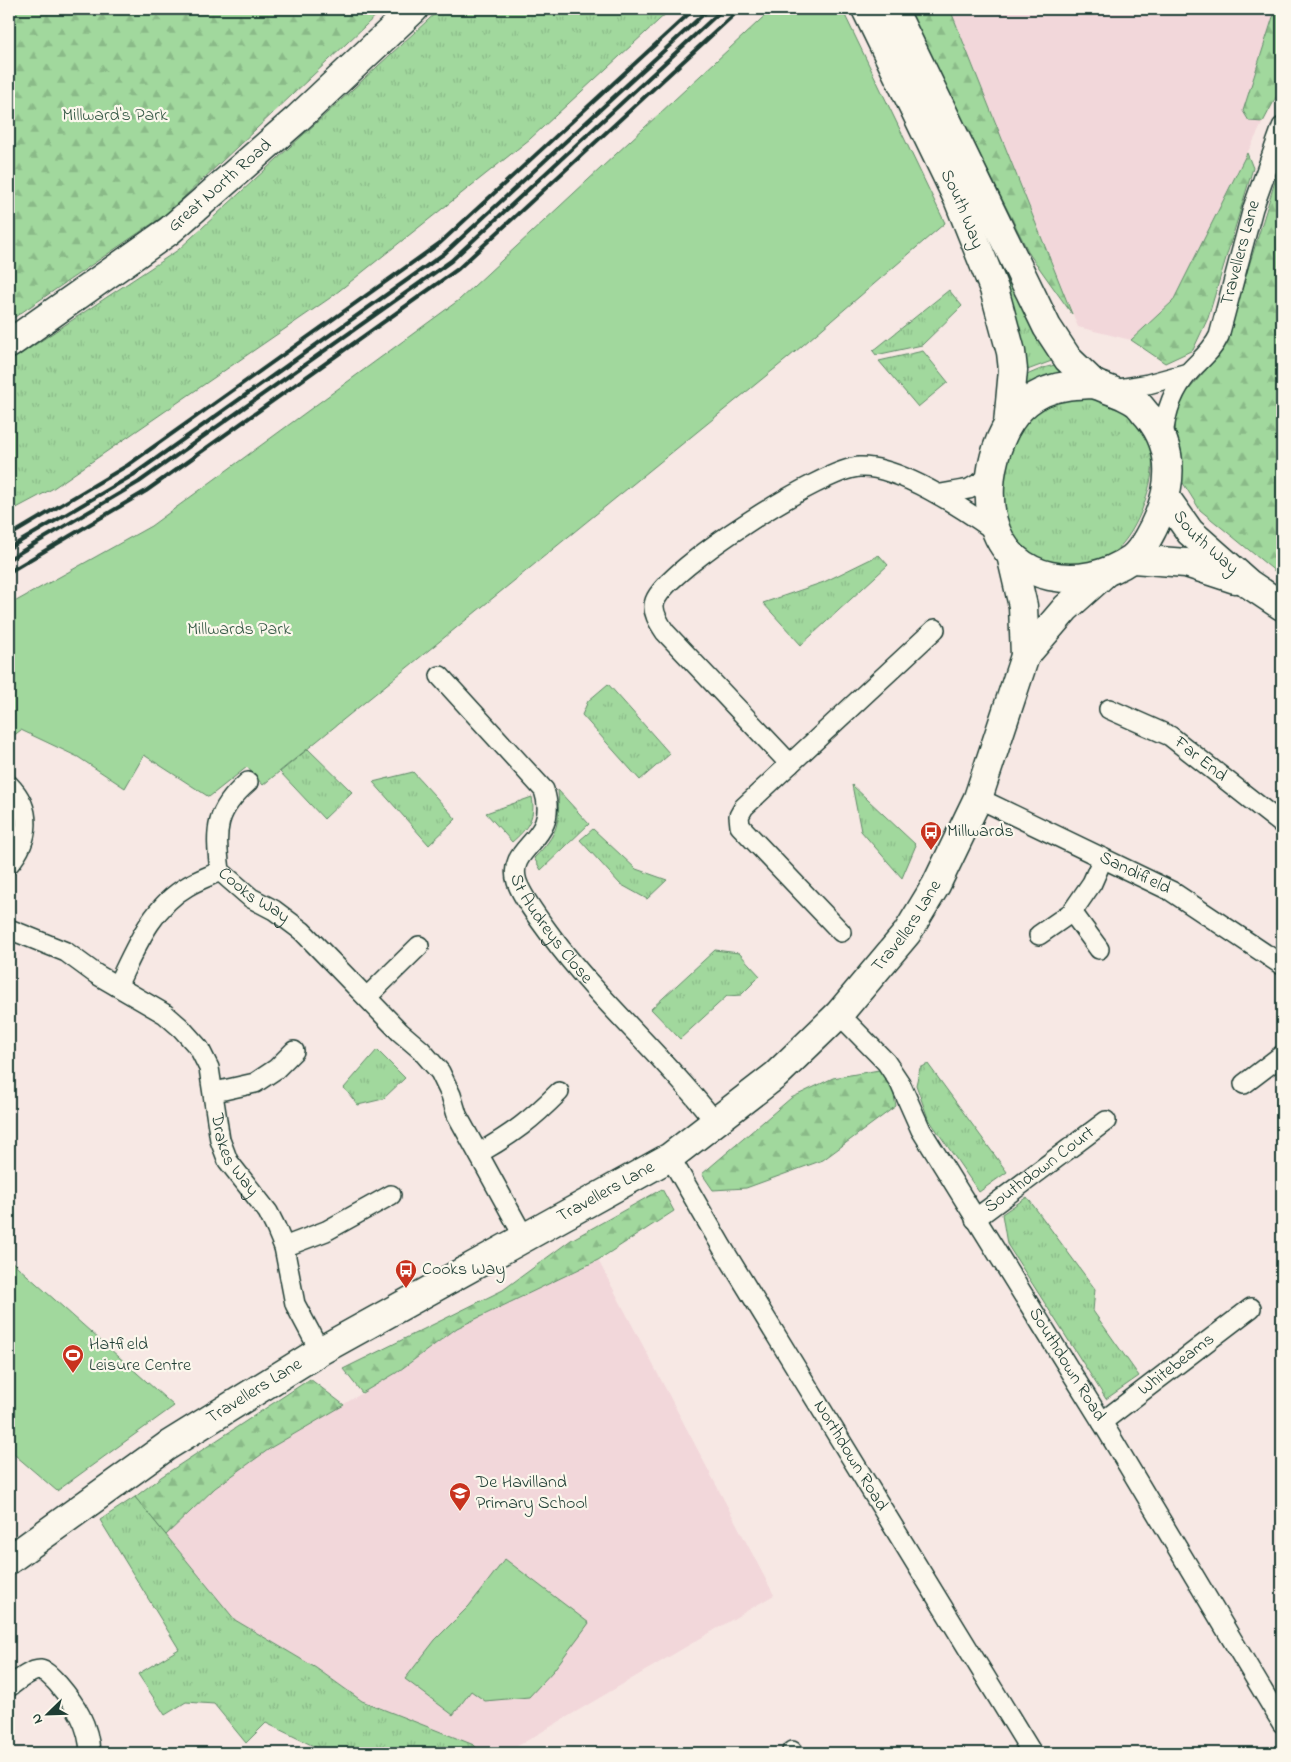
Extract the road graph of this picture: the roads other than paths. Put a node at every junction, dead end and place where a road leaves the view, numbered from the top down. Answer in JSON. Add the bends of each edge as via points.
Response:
{"nodes":[{"id":1,"x":414,"y":9,"type":"edge"},
{"id":2,"x":866,"y":9,"type":"edge"},
{"id":3,"x":893,"y":9,"type":"edge"},
{"id":4,"x":1282,"y":127,"type":"edge"},
{"id":5,"x":9,"y":344,"type":"edge"},
{"id":6,"x":1188,"y":372,"type":"junction"},
{"id":7,"x":1102,"y":387,"type":"junction"},
{"id":8,"x":1008,"y":424,"type":"junction"},
{"id":9,"x":1164,"y":438,"type":"junction"},
{"id":10,"x":990,"y":477,"type":"junction"},
{"id":11,"x":941,"y":494,"type":"junction"},
{"id":12,"x":1166,"y":498,"type":"junction"},
{"id":13,"x":995,"y":531,"type":"junction"},
{"id":14,"x":1012,"y":558,"type":"junction"},
{"id":15,"x":1133,"y":558,"type":"junction"},
{"id":16,"x":1105,"y":573,"type":"junction"},
{"id":17,"x":1249,"y":584,"type":"junction"},
{"id":18,"x":1282,"y":606,"type":"edge"},
{"id":19,"x":935,"y":629,"type":"dead end"},
{"id":20,"x":1025,"y":656,"type":"junction"},
{"id":21,"x":440,"y":676,"type":"dead end"},
{"id":22,"x":1109,"y":709,"type":"dead end"},
{"id":23,"x":790,"y":764,"type":"junction"},
{"id":24,"x":248,"y":782,"type":"dead end"},
{"id":25,"x":9,"y":785,"type":"edge"},
{"id":26,"x":978,"y":798,"type":"junction"},
{"id":27,"x":1282,"y":824,"type":"edge"},
{"id":28,"x":1103,"y":858,"type":"junction"},
{"id":29,"x":9,"y":864,"type":"edge"},
{"id":30,"x":220,"y":871,"type":"junction"},
{"id":31,"x":1072,"y":912,"type":"junction"},
{"id":32,"x":9,"y":929,"type":"edge"},
{"id":33,"x":841,"y":932,"type":"dead end"},
{"id":34,"x":1039,"y":934,"type":"dead end"},
{"id":35,"x":419,"y":946,"type":"dead end"},
{"id":36,"x":1099,"y":949,"type":"dead end"},
{"id":37,"x":1281,"y":960,"type":"edge"},
{"id":38,"x":117,"y":986,"type":"junction"},
{"id":39,"x":367,"y":997,"type":"junction"},
{"id":40,"x":839,"y":1014,"type":"junction"},
{"id":41,"x":294,"y":1051,"type":"dead end"},
{"id":42,"x":1282,"y":1055,"type":"edge"},
{"id":43,"x":1244,"y":1084,"type":"dead end"},
{"id":44,"x":215,"y":1092,"type":"junction"},
{"id":45,"x":559,"y":1092,"type":"dead end"},
{"id":46,"x":1106,"y":1121,"type":"dead end"},
{"id":47,"x":716,"y":1123,"type":"junction"},
{"id":48,"x":479,"y":1153,"type":"junction"},
{"id":49,"x":670,"y":1157,"type":"junction"},
{"id":50,"x":391,"y":1195,"type":"dead end"},
{"id":51,"x":975,"y":1218,"type":"junction"},
{"id":52,"x":524,"y":1237,"type":"junction"},
{"id":53,"x":284,"y":1247,"type":"junction"},
{"id":54,"x":1252,"y":1308,"type":"dead end"},
{"id":55,"x":320,"y":1351,"type":"junction"},
{"id":56,"x":1102,"y":1422,"type":"junction"},
{"id":57,"x":9,"y":1560,"type":"edge"},
{"id":58,"x":9,"y":1687,"type":"edge"},
{"id":59,"x":1282,"y":1723,"type":"edge"},
{"id":60,"x":90,"y":1753,"type":"edge"},
{"id":61,"x":1032,"y":1753,"type":"edge"}],
"edges":[{"from":1,"to":5,"type":"main road","name":"Great North Road","via":[[297,119],[169,231]]},
{"from":2,"to":8,"type":"main road","name":"South Way","via":[[958,198],[994,289],[1013,370]]},
{"from":3,"to":7,"type":"main road","name":"South Way","via":[[1046,327],[1068,359]]},
{"from":4,"to":6,"type":"street","name":"Travellers Lane","via":[[1253,208],[1219,336],[1213,349]]},
{"from":6,"to":7,"type":"street","name":"Travellers Lane","via":[[1148,384]]},
{"from":6,"to":9,"type":"street","name":"Travellers Lane","via":[[1165,416]]},
{"from":7,"to":8,"type":"main road","via":[[1062,387],[1043,392],[1026,402]]},
{"from":7,"to":9,"type":"main road","via":[[1136,402]]},
{"from":8,"to":10,"type":"main road"},
{"from":9,"to":12,"type":"main road","via":[[1169,469]]},
{"from":10,"to":11,"type":"street","via":[[969,489]]},
{"from":10,"to":13,"type":"main road","via":[[989,506]]},
{"from":11,"to":13,"type":"street"},
{"from":11,"to":23,"type":"street","via":[[880,470],[860,467],[839,471],[702,553],[654,602],[654,611],[662,628]]},
{"from":12,"to":15,"type":"main road","via":[[1153,529]]},
{"from":12,"to":17,"type":"main road","name":"South Way","via":[[1190,532]]},
{"from":13,"to":14,"type":"main road"},
{"from":14,"to":16,"type":"main road","via":[[1031,570],[1054,578],[1081,578]]},
{"from":14,"to":20,"type":"main road","name":"Travellers Lane","via":[[1023,606]]},
{"from":15,"to":16,"type":"main road"},
{"from":15,"to":17,"type":"main road","name":"South Way","via":[[1186,562]]},
{"from":16,"to":20,"type":"main road","name":"Travellers Lane","via":[[1066,608]]},
{"from":17,"to":18,"type":"main road","name":"South Way"},
{"from":19,"to":23,"type":"street"},
{"from":20,"to":26,"type":"main road","name":"Travellers Lane"},
{"from":21,"to":47,"type":"street","name":"St Audreys Close","via":[[544,790],[548,803],[547,820],[539,836],[525,849],[515,866],[517,882],[542,923],[571,962]]},
{"from":22,"to":27,"type":"street","name":"Far End","via":[[1170,736]]},
{"from":23,"to":33,"type":"street","via":[[744,807],[739,816],[740,826]]},
{"from":24,"to":30,"type":"street","name":"Cooks Way","via":[[233,796],[218,825],[216,840]]},
{"from":25,"to":29,"type":"street","via":[[20,798],[26,818],[26,833],[21,851]]},
{"from":26,"to":28,"type":"street","name":"Sandifield"},
{"from":26,"to":40,"type":"main road","name":"Travellers Lane","via":[[936,884],[907,933]]},
{"from":28,"to":31,"type":"street","via":[[1092,883]]},
{"from":28,"to":37,"type":"street","name":"Sandifield","via":[[1171,891]]},
{"from":30,"to":38,"type":"street","via":[[188,886],[167,902],[146,928]]},
{"from":30,"to":39,"type":"street","name":"Cooks Way","via":[[251,898],[302,931]]},
{"from":31,"to":34,"type":"street"},
{"from":31,"to":36,"type":"street"},
{"from":32,"to":38,"type":"street","name":"Drakes Way","via":[[66,952]]},
{"from":35,"to":39,"type":"street"},
{"from":38,"to":44,"type":"street","name":"Drakes Way","via":[[165,1014],[181,1028],[199,1048],[209,1068]]},
{"from":39,"to":48,"type":"street","name":"Cooks Way","via":[[440,1072],[457,1114]]},
{"from":40,"to":47,"type":"main road","name":"Travellers Lane","via":[[776,1075]]},
{"from":40,"to":51,"type":"street","name":"Southdown Road","via":[[886,1062],[900,1083],[921,1130]]},
{"from":41,"to":44,"type":"street","via":[[255,1083]]},
{"from":42,"to":43,"type":"street"},
{"from":44,"to":53,"type":"street","name":"Drakes Way","via":[[220,1140],[228,1161],[268,1212]]},
{"from":45,"to":48,"type":"street","via":[[514,1133]]},
{"from":46,"to":51,"type":"street","name":"Southdown Court"},
{"from":47,"to":49,"type":"main road","name":"Travellers Lane"},
{"from":48,"to":52,"type":"street","name":"Cooks Way"},
{"from":49,"to":52,"type":"main road","name":"Travellers Lane"},
{"from":49,"to":61,"type":"street","name":"Northdown Road"},
{"from":50,"to":53,"type":"street","via":[[326,1231]]},
{"from":51,"to":56,"type":"street","name":"Southdown Road"},
{"from":52,"to":55,"type":"main road","name":"Travellers Lane"},
{"from":53,"to":55,"type":"street","name":"Drakes Way","via":[[295,1304]]},
{"from":54,"to":56,"type":"street","name":"Whitebeams"},
{"from":55,"to":57,"type":"main road","name":"Travellers Lane","via":[[166,1446]]},
{"from":56,"to":59,"type":"street","name":"Southdown Road"},
{"from":58,"to":60,"type":"street","via":[[40,1670],[48,1674],[82,1717]]}]}
